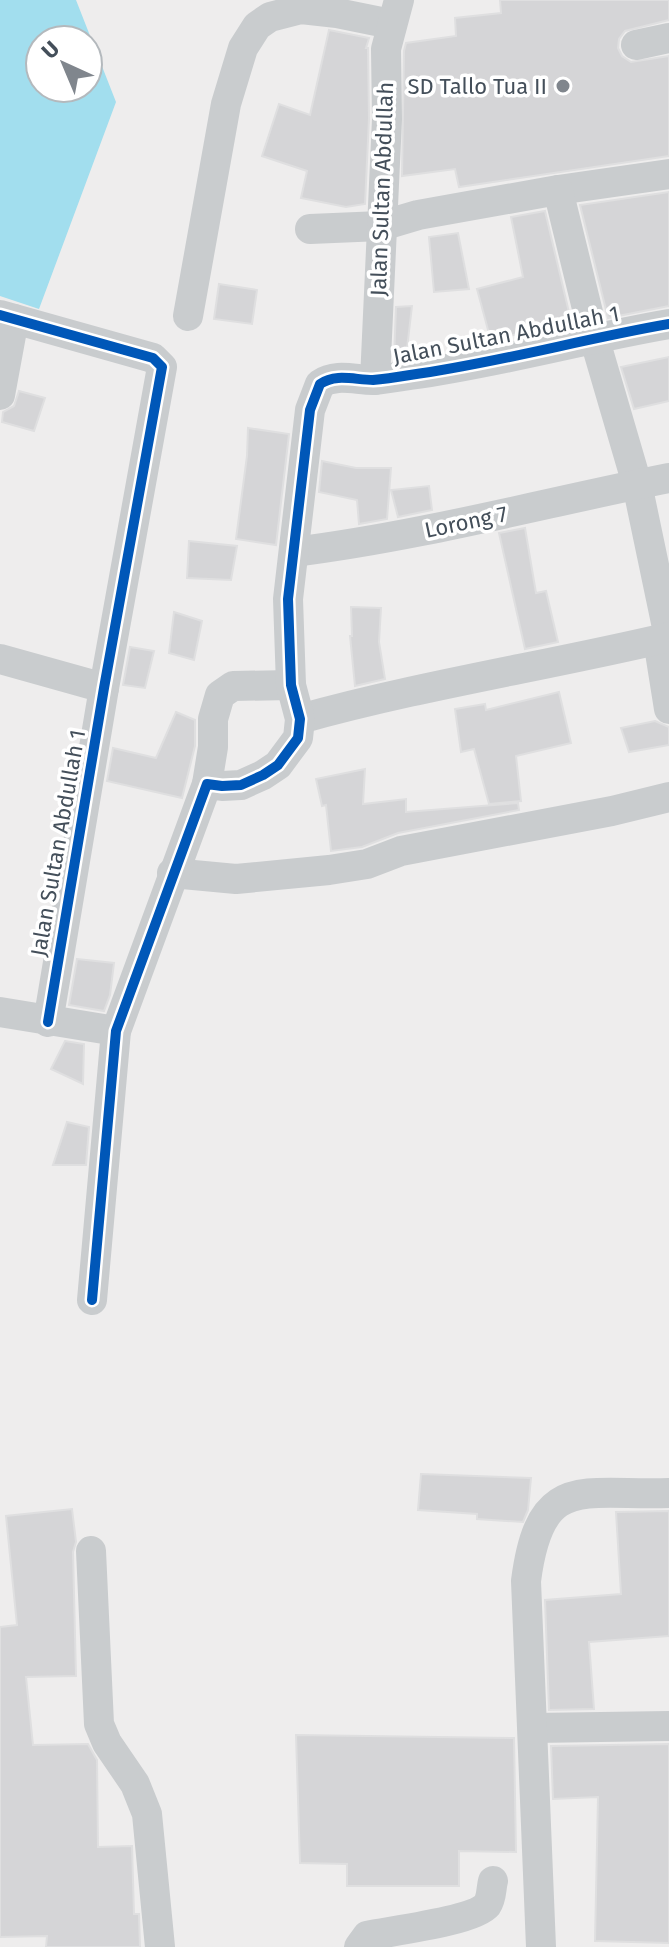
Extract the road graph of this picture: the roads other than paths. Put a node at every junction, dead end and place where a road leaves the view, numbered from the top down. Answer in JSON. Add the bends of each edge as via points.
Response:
{"nodes":[{"id":1,"x":395,"y":12,"type":"edge"},
{"id":2,"x":669,"y":38,"type":"edge"},
{"id":3,"x":636,"y":45,"type":"dead end"},
{"id":4,"x":669,"y":174,"type":"edge"},
{"id":5,"x":558,"y":190,"type":"junction"},
{"id":6,"x":381,"y":226,"type":"junction"},
{"id":7,"x":310,"y":229,"type":"dead end"},
{"id":8,"x":188,"y":316,"type":"dead end"},
{"id":9,"x":7,"y":317,"type":"edge"},
{"id":10,"x":669,"y":324,"type":"edge"},
{"id":11,"x":594,"y":337,"type":"junction"},
{"id":12,"x":375,"y":380,"type":"junction"},
{"id":13,"x":0,"y":395,"type":"edge"},
{"id":14,"x":669,"y":478,"type":"edge"},
{"id":15,"x":637,"y":484,"type":"junction"},
{"id":16,"x":294,"y":552,"type":"junction"},
{"id":17,"x":665,"y":638,"type":"edge"},
{"id":18,"x":0,"y":659,"type":"edge"},
{"id":19,"x":291,"y":685,"type":"junction"},
{"id":20,"x":104,"y":688,"type":"junction"},
{"id":21,"x":669,"y":709,"type":"edge"},
{"id":22,"x":300,"y":719,"type":"junction"},
{"id":23,"x":201,"y":796,"type":"junction"},
{"id":24,"x":669,"y":797,"type":"edge"},
{"id":25,"x":172,"y":873,"type":"junction"},
{"id":26,"x":0,"y":1012,"type":"edge"},
{"id":27,"x":48,"y":1022,"type":"junction"},
{"id":28,"x":116,"y":1031,"type":"junction"},
{"id":29,"x":92,"y":1300,"type":"dead end"},
{"id":30,"x":669,"y":1493,"type":"edge"},
{"id":31,"x":91,"y":1551,"type":"dead end"},
{"id":32,"x":669,"y":1726,"type":"edge"},
{"id":33,"x":533,"y":1728,"type":"junction"},
{"id":34,"x":493,"y":1881,"type":"dead end"},
{"id":35,"x":160,"y":1947,"type":"edge"},
{"id":36,"x":359,"y":1947,"type":"edge"},
{"id":37,"x":541,"y":1947,"type":"edge"}],
"edges":[{"from":1,"to":6,"type":"street","name":"Jalan Sultan Abdullah","via":[[386,49]]},
{"from":1,"to":8,"type":"street","via":[[301,9],[257,26],[243,48],[226,104]]},
{"from":2,"to":3,"type":"street"},
{"from":4,"to":5,"type":"street"},
{"from":5,"to":6,"type":"street"},
{"from":5,"to":11,"type":"street"},
{"from":6,"to":7,"type":"street"},
{"from":6,"to":12,"type":"street","name":"Jalan Sultan Abdullah"},
{"from":9,"to":13,"type":"street","name":"Jalan Sultan Abdullah 1"},
{"from":9,"to":20,"type":"street","name":"Jalan Sultan Abdullah 1","via":[[153,358],[162,367]]},
{"from":10,"to":11,"type":"street","name":"Jalan Sultan Abdullah 1"},
{"from":11,"to":12,"type":"street","name":"Jalan Sultan Abdullah 1","via":[[502,360]]},
{"from":11,"to":15,"type":"street"},
{"from":12,"to":16,"type":"street","name":"Jalan Sultan Abdullah 1","via":[[329,379],[313,398]]},
{"from":14,"to":15,"type":"street","name":"Lorong 7"},
{"from":15,"to":16,"type":"street","name":"Lorong 7","via":[[455,525]]},
{"from":15,"to":17,"type":"street"},
{"from":16,"to":19,"type":"street","name":"Jalan Sultan Abdullah 1","via":[[288,599]]},
{"from":17,"to":21,"type":"street"},
{"from":17,"to":22,"type":"street","via":[[404,691]]},
{"from":18,"to":20,"type":"street"},
{"from":19,"to":22,"type":"street","name":"Jalan Sultan Abdullah 1"},
{"from":19,"to":23,"type":"street","via":[[233,686],[220,695]]},
{"from":20,"to":27,"type":"street","name":"Jalan Sultan Abdullah 1"},
{"from":22,"to":23,"type":"street","via":[[298,738],[278,765],[241,785],[222,786]]},
{"from":23,"to":25,"type":"street"},
{"from":24,"to":25,"type":"street","via":[[329,870],[236,879]]},
{"from":25,"to":28,"type":"street"},
{"from":26,"to":27,"type":"street"},
{"from":27,"to":28,"type":"street"},
{"from":28,"to":29,"type":"street"},
{"from":30,"to":33,"type":"street","via":[[581,1493],[554,1504],[543,1520],[526,1581]]},
{"from":31,"to":35,"type":"street","via":[[99,1724],[147,1814]]},
{"from":32,"to":33,"type":"street"},
{"from":33,"to":37,"type":"street"},
{"from":34,"to":36,"type":"street","via":[[488,1902],[478,1911],[367,1936]]}]}
